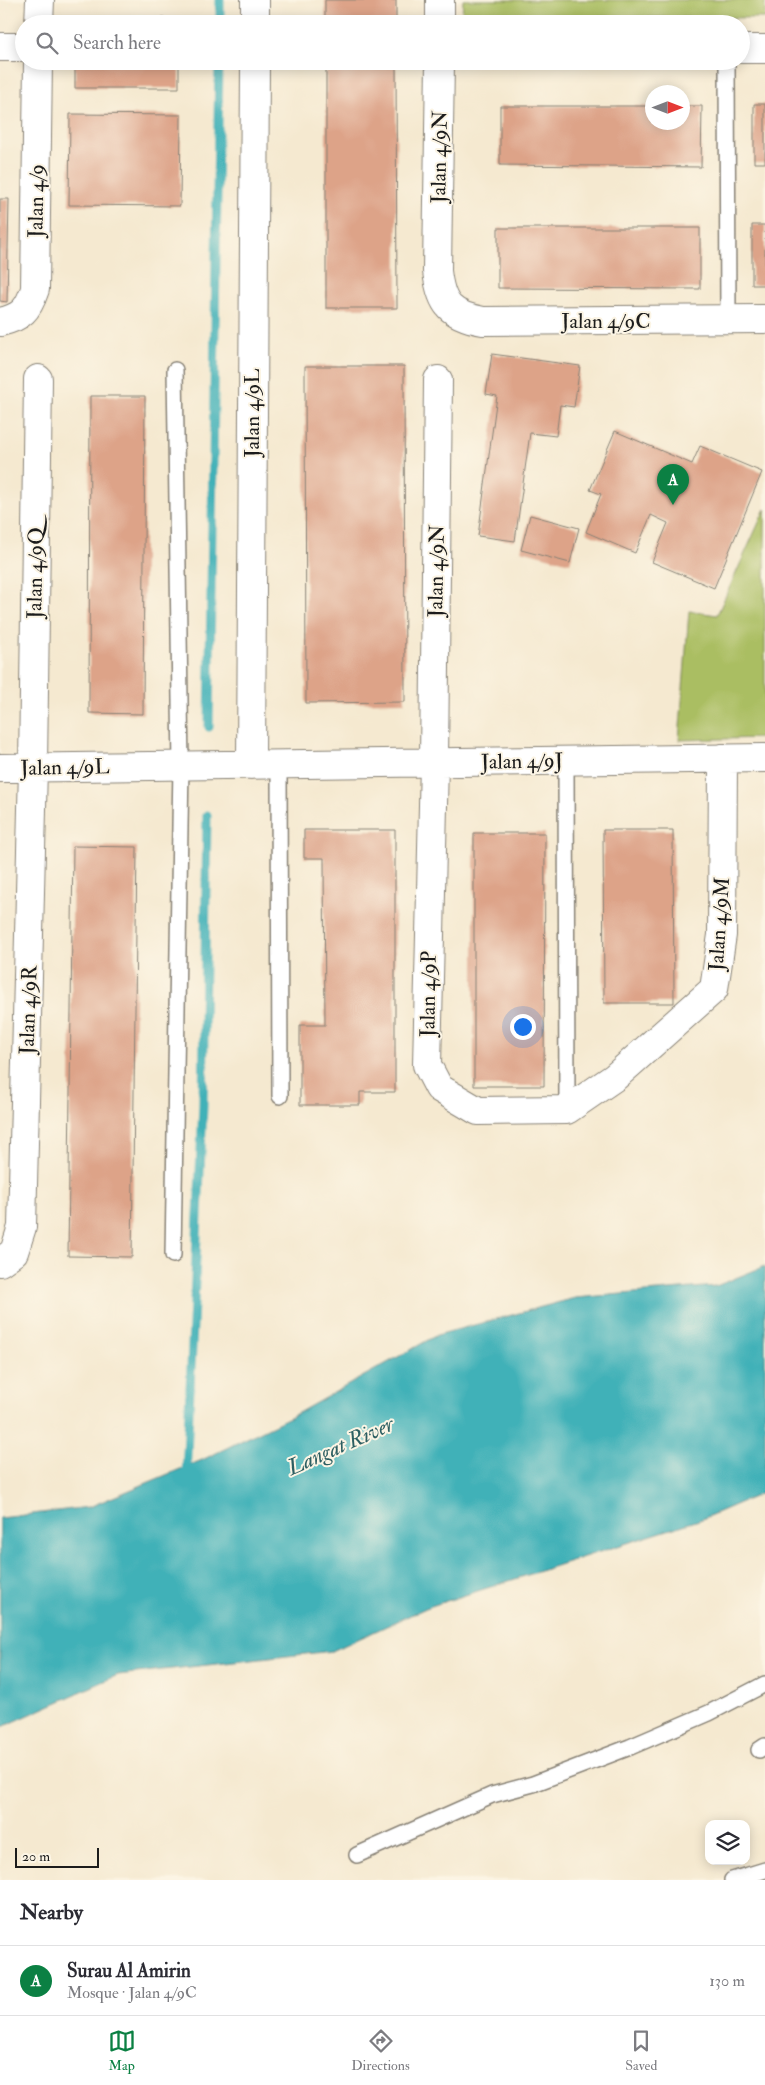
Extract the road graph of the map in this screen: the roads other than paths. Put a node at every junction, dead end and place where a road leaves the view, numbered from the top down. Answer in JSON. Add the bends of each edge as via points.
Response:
{"nodes":[{"id":1,"x":40,"y":0,"type":"edge"},
{"id":2,"x":255,"y":0,"type":"edge"},
{"id":3,"x":440,"y":0,"type":"edge"},
{"id":4,"x":39,"y":15,"type":"edge"},
{"id":5,"x":255,"y":15,"type":"edge"},
{"id":6,"x":440,"y":15,"type":"edge"},
{"id":7,"x":0,"y":47,"type":"edge"},
{"id":8,"x":15,"y":47,"type":"edge"},
{"id":9,"x":750,"y":49,"type":"edge"},
{"id":10,"x":765,"y":49,"type":"edge"},
{"id":11,"x":38,"y":70,"type":"edge"},
{"id":12,"x":255,"y":70,"type":"edge"},
{"id":13,"x":440,"y":70,"type":"edge"},
{"id":14,"x":728,"y":70,"type":"edge"},
{"id":15,"x":450,"y":309,"type":"joint"},
{"id":16,"x":765,"y":319,"type":"edge"},
{"id":17,"x":728,"y":320,"type":"junction"},
{"id":18,"x":0,"y":322,"type":"edge"},
{"id":19,"x":175,"y":370,"type":"dead end"},
{"id":20,"x":38,"y":379,"type":"dead end"},
{"id":21,"x":438,"y":380,"type":"dead end"},
{"id":22,"x":723,"y":758,"type":"junction"},
{"id":23,"x":765,"y":758,"type":"edge"},
{"id":24,"x":566,"y":760,"type":"junction"},
{"id":25,"x":434,"y":762,"type":"junction"},
{"id":26,"x":279,"y":764,"type":"junction"},
{"id":27,"x":181,"y":765,"type":"junction"},
{"id":28,"x":250,"y":765,"type":"junction"},
{"id":29,"x":33,"y":767,"type":"junction"},
{"id":30,"x":0,"y":768,"type":"edge"},
{"id":31,"x":280,"y":1096,"type":"dead end"},
{"id":32,"x":567,"y":1110,"type":"junction"},
{"id":33,"x":173,"y":1255,"type":"dead end"},
{"id":34,"x":7,"y":1257,"type":"edge"},
{"id":35,"x":765,"y":1684,"type":"edge"},
{"id":36,"x":357,"y":1856,"type":"dead end"},
{"id":37,"x":765,"y":1870,"type":"edge"},
{"id":38,"x":732,"y":1880,"type":"edge"}],
"edges":[{"from":1,"to":4,"type":"street"},
{"from":2,"to":5,"type":"street"},
{"from":3,"to":6,"type":"street"},
{"from":7,"to":8,"type":"street"},
{"from":9,"to":10,"type":"street"},
{"from":11,"to":18,"type":"street","name":"Jalan 4/9","via":[[35,289],[20,316]]},
{"from":12,"to":28,"type":"street","name":"Jalan 4/9L"},
{"from":13,"to":15,"type":"street","name":"Jalan 4/9N","via":[[437,271],[440,291]]},
{"from":14,"to":17,"type":"lane"},
{"from":15,"to":17,"type":"street","name":"Jalan 4/9C","via":[[464,318],[483,321]]},
{"from":16,"to":17,"type":"street","name":"Jalan 4/9C"},
{"from":19,"to":27,"type":"lane"},
{"from":20,"to":29,"type":"street","name":"Jalan 4/9Q"},
{"from":21,"to":25,"type":"street","name":"Jalan 4/9N"},
{"from":22,"to":23,"type":"street","name":"Jalan 4/9J"},
{"from":22,"to":24,"type":"street","name":"Jalan 4/9J"},
{"from":22,"to":32,"type":"street","name":"Jalan 4/9M","via":[[722,935],[714,989],[615,1077]]},
{"from":24,"to":25,"type":"street","name":"Jalan 4/9J"},
{"from":24,"to":32,"type":"lane"},
{"from":25,"to":26,"type":"street","name":"Jalan 4/9J"},
{"from":25,"to":32,"type":"street","name":"Jalan 4/9P","via":[[426,1065],[438,1088],[478,1111]]},
{"from":26,"to":28,"type":"street","name":"Jalan 4/9L"},
{"from":26,"to":31,"type":"lane"},
{"from":27,"to":28,"type":"street","name":"Jalan 4/9L"},
{"from":27,"to":29,"type":"street","name":"Jalan 4/9L"},
{"from":27,"to":33,"type":"lane"},
{"from":29,"to":30,"type":"street","name":"Jalan 4/9L"},
{"from":29,"to":34,"type":"street","name":"Jalan 4/9R","via":[[22,1227]]},
{"from":35,"to":36,"type":"lane","via":[[709,1713],[630,1747],[534,1784],[492,1795]]},
{"from":37,"to":38,"type":"lane"}]}
